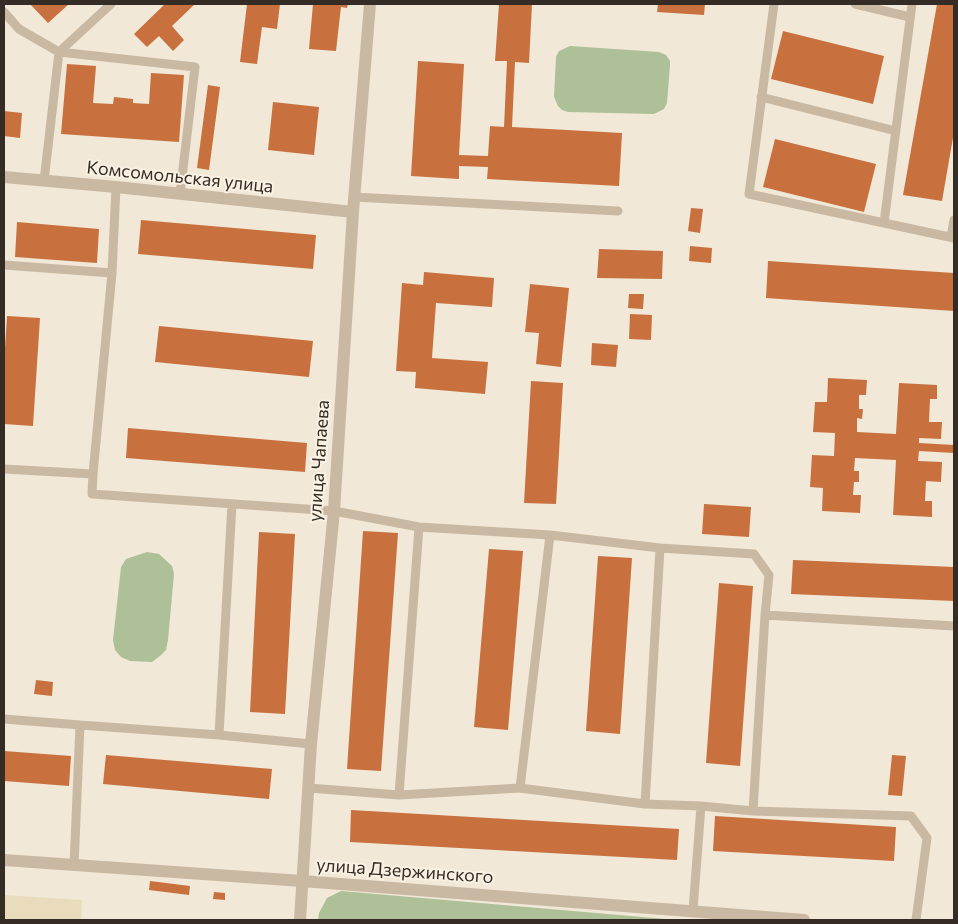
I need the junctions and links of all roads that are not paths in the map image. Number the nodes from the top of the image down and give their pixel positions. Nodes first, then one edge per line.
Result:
1 (111, 4) edge
2 (370, 4) edge
3 (774, 4) edge
4 (855, 4) edge
5 (912, 4) edge
6 (4, 12) edge
7 (910, 17) junction
8 (59, 52) junction
9 (761, 97) junction
10 (896, 131) junction
11 (4, 177) edge
12 (44, 181) junction
13 (116, 187) junction
14 (180, 194) junction
15 (354, 197) junction
16 (618, 211) dead end
17 (353, 212) junction
18 (954, 220) edge
19 (884, 223) junction
20 (953, 237) edge
21 (4, 266) edge
22 (112, 273) junction
23 (4, 469) edge
24 (93, 474) junction
25 (232, 504) junction
26 (334, 511) junction
27 (419, 527) junction
28 (550, 535) junction
29 (660, 548) junction
30 (765, 615) junction
31 (954, 626) edge
32 (4, 719) edge
33 (80, 725) junction
34 (219, 735) junction
35 (311, 744) junction
36 (309, 788) junction
37 (520, 788) junction
38 (399, 794) junction
39 (645, 804) junction
40 (701, 806) junction
41 (753, 811) junction
42 (4, 860) edge
43 (74, 866) junction
44 (302, 880) junction
45 (693, 915) edge
46 (300, 920) edge
47 (804, 920) edge
48 (916, 920) edge

1 - 8 lane
2 - 15 street, улица Чапаева
3 - 9 lane
4 - 7 lane
5 - 7 lane
6 - 8 lane
7 - 10 lane
8 - 12 lane
8 - 14 lane
9 - 10 lane
9 - 19 lane
10 - 19 lane
11 - 12 street, Комсомольская улица
12 - 13 street, Комсомольская улица
13 - 14 street, Комсомольская улица
13 - 22 lane
14 - 17 street, Комсомольская улица
15 - 16 lane
15 - 17 street, улица Чапаева
17 - 26 street, улица Чапаева
18 - 20 lane
19 - 20 lane
21 - 22 lane
22 - 24 lane
23 - 24 lane
24 - 25 lane
25 - 26 lane
25 - 34 lane
26 - 27 lane
26 - 35 street, улица Чапаева
27 - 28 lane
27 - 38 lane
28 - 29 lane
28 - 37 lane
29 - 30 lane
29 - 39 lane
30 - 31 lane
30 - 41 lane
32 - 33 lane
33 - 34 lane
33 - 43 lane
34 - 35 lane
35 - 36 street, улица Чапаева
36 - 38 lane
36 - 44 street, улица Чапаева
37 - 38 lane
37 - 39 lane
39 - 40 lane
40 - 41 lane
40 - 45 lane
41 - 48 lane
42 - 43 street, улица Дзержинского
43 - 44 street, улица Дзержинского
44 - 45 street, улица Дзержинского
44 - 46 street, улица Чапаева
45 - 47 street, улица Дзержинского

